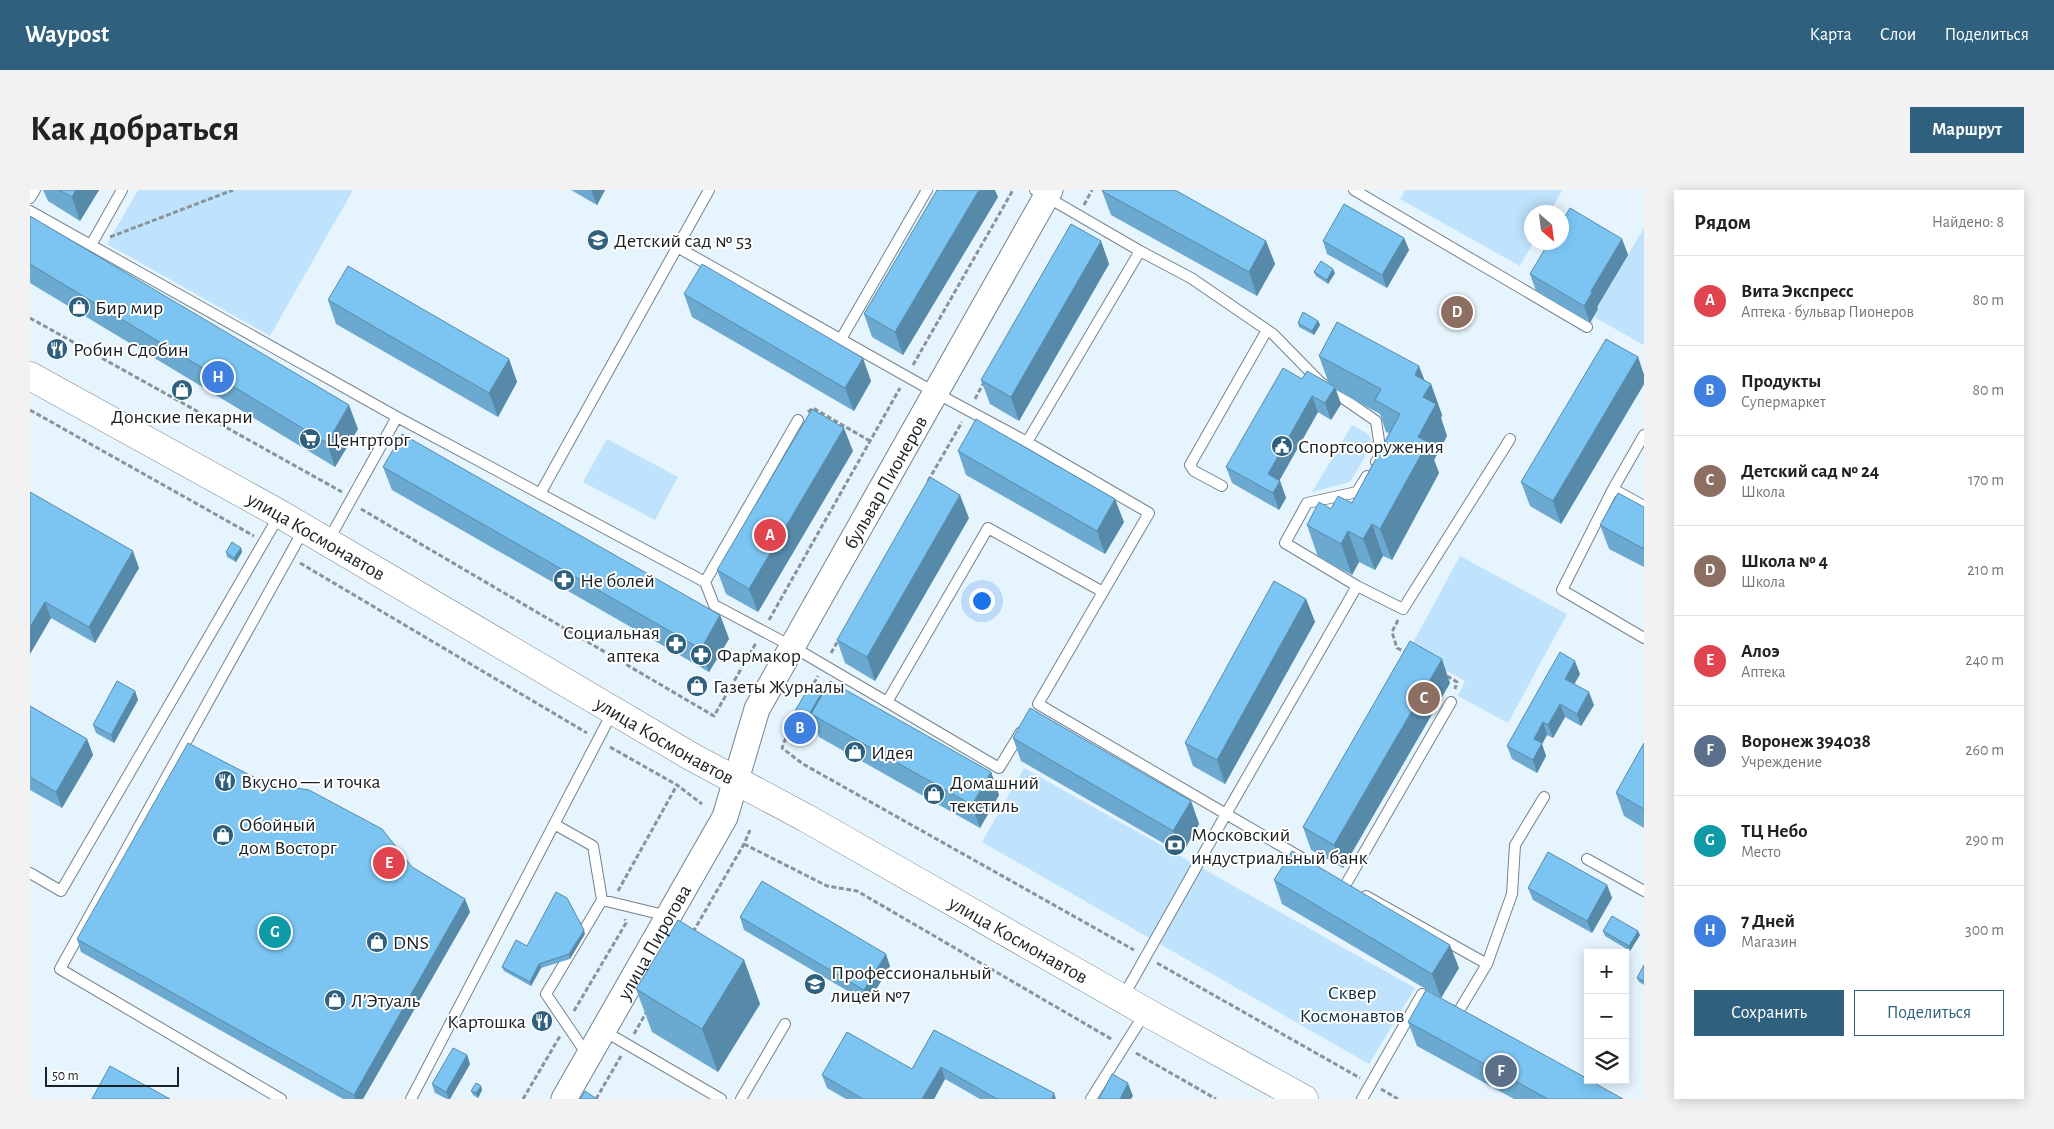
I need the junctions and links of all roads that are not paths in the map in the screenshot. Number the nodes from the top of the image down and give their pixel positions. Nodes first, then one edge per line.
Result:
1 (34, 190) edge
2 (122, 190) edge
3 (709, 190) edge
4 (927, 190) edge
5 (1354, 190) edge
6 (1044, 192) edge
7 (1367, 193) edge
8 (30, 198) edge
9 (30, 211) edge
10 (91, 245) junction
11 (677, 247) junction
12 (1140, 251) junction
13 (1587, 327) dead end
14 (1267, 330) junction
15 (841, 338) junction
16 (30, 376) edge
17 (936, 393) junction
18 (397, 417) junction
19 (798, 420) road end
20 (1644, 435) edge
21 (1510, 440) dead end
22 (1027, 442) junction
23 (1222, 486) dead end
24 (1614, 488) junction
25 (541, 492) junction
26 (1644, 506) edge
27 (280, 514) junction
28 (304, 528) junction
29 (328, 542) junction
30 (705, 582) junction
31 (1357, 586) junction
32 (1103, 592) junction
33 (1644, 638) edge
34 (793, 647) junction
35 (887, 702) junction
36 (1451, 702) road end
37 (614, 710) junction
38 (1033, 712) junction
39 (735, 781) junction
40 (1544, 797) dead end
41 (1226, 814) junction
42 (554, 824) junction
43 (1587, 859) dead end
44 (1312, 864) edge
45 (30, 873) edge
46 (1644, 891) edge
47 (602, 900) junction
48 (669, 916) junction
49 (1487, 964) junction
50 (1122, 999) junction
51 (1146, 1012) junction
52 (785, 1024) dead end
53 (603, 1030) junction
54 (588, 1056) junction
55 (281, 1099) edge
56 (411, 1099) edge
57 (564, 1099) edge
58 (721, 1099) edge
59 (741, 1099) edge
60 (1091, 1099) edge
61 (1304, 1099) edge
62 (1362, 1099) edge

1 - 8 lane
2 - 10 lane
3 - 11 lane
4 - 15 lane
5 - 7 lane
6 - 12 lane
6 - 17 street, бульвар Пионеров
7 - 13 lane
9 - 10 lane
10 - 18 lane
11 - 15 lane
11 - 25 lane
12 - 14 lane
12 - 22 lane
14 - 23 lane
14 - 31 lane
15 - 17 lane
16 - 27 main road, улица Космонавтов
17 - 22 lane
17 - 34 street, бульвар Пионеров
18 - 25 lane
18 - 29 lane
19 - 30 lane
20 - 24 lane
21 - 31 lane
22 - 32 lane
24 - 26 lane
24 - 33 lane
25 - 30 lane
27 - 28 main road, улица Космонавтов
27 - 45 lane
28 - 29 main road, улица Космонавтов
28 - 55 lane
29 - 37 main road, улица Космонавтов
30 - 34 lane
31 - 41 lane
32 - 35 lane
32 - 38 lane
34 - 35 lane
34 - 39 street, бульвар Пионеров
35 - 38 lane
36 - 49 lane
37 - 39 main road, улица Космонавтов
37 - 42 lane
38 - 41 lane
39 - 48 street, улица Пирогова
39 - 50 main road, улица Космонавтов
40 - 49 lane
41 - 44 lane
41 - 50 lane
42 - 47 lane
42 - 56 lane
43 - 46 lane
47 - 48 lane
47 - 54 lane
48 - 53 street, улица Пирогова
49 - 62 lane
50 - 51 main road, улица Космонавтов
51 - 60 lane
51 - 61 main road, улица Космонавтов
52 - 59 lane
53 - 54 street, улица Пирогова
53 - 58 lane
54 - 57 street, улица Пирогова

